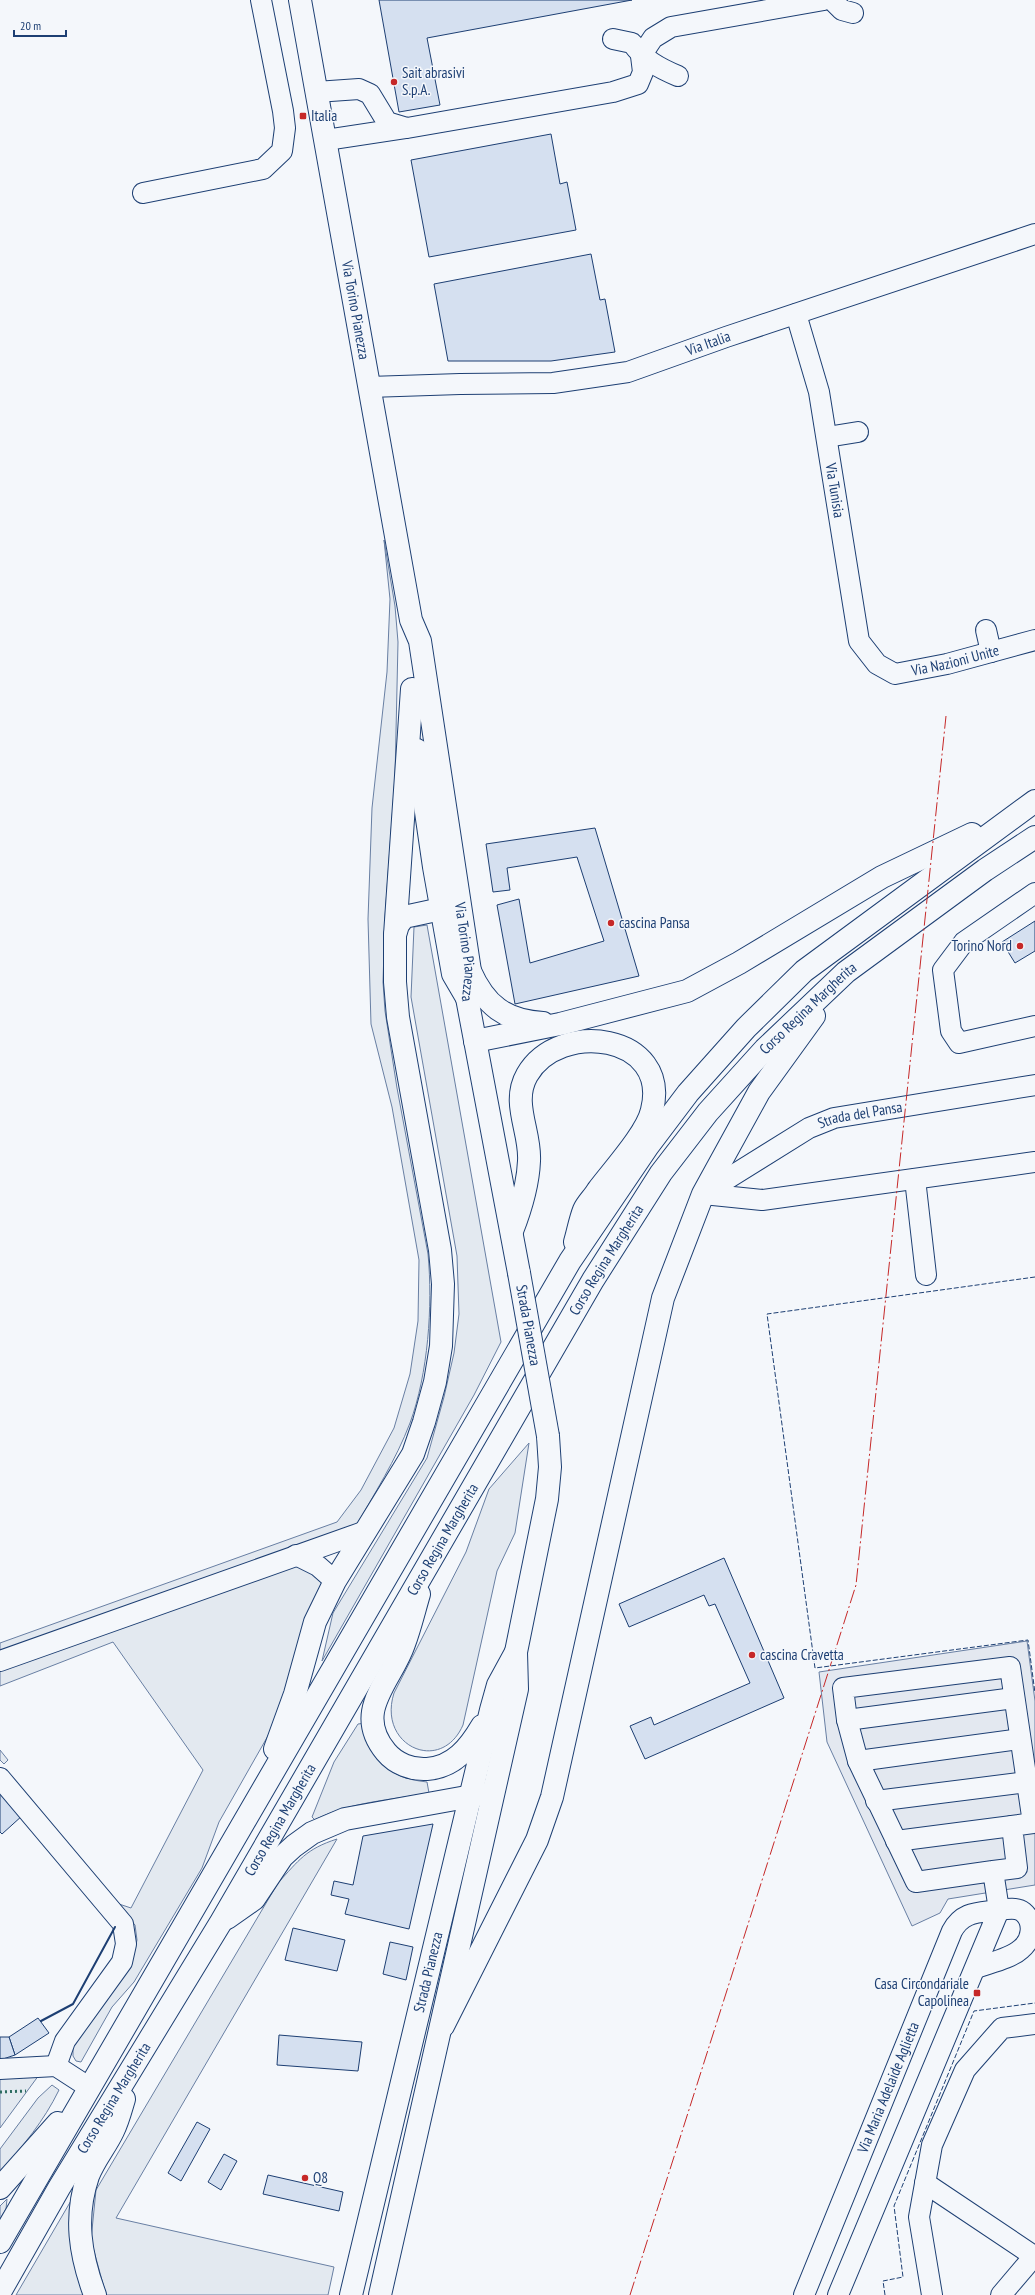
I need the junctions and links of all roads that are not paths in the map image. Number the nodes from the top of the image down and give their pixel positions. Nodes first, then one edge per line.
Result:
1 (261, 0) edge
2 (300, 0) edge
3 (824, 0) edge
4 (832, 0) edge
5 (853, 14) dead end
6 (613, 39) dead end
7 (641, 56) junction
8 (678, 76) dead end
9 (316, 92) junction
10 (407, 128) junction
11 (326, 140) junction
12 (143, 193) dead end
13 (1035, 234) edge
14 (796, 314) junction
15 (369, 387) junction
16 (858, 432) dead end
17 (826, 437) junction
18 (411, 620) junction
19 (986, 630) dead end
20 (1035, 640) edge
21 (991, 652) junction
22 (876, 664) joint
23 (412, 689) junction
24 (1027, 806) edge
25 (1035, 837) edge
26 (1035, 893) edge
27 (451, 907) junction
28 (395, 935) junction
29 (470, 971) junction
30 (846, 972) junction
31 (467, 998) junction
32 (560, 1024) junction
33 (1035, 1026) edge
34 (475, 1041) junction
35 (1035, 1085) edge
36 (1035, 1162) edge
37 (915, 1179) junction
38 (703, 1194) junction
39 (512, 1231) junction
40 (570, 1261) junction
41 (926, 1275) dead end
42 (366, 1530) junction
43 (296, 1555) junction
44 (428, 1562) junction
45 (335, 1581) junction
46 (516, 1652) junction
47 (0, 1660) edge
48 (1014, 1698) junction
49 (491, 1710) junction
50 (847, 1720) junction
51 (1020, 1739) junction
52 (858, 1760) junction
53 (0, 1778) edge
54 (1027, 1782) junction
55 (495, 1792) junction
56 (470, 1796) junction
57 (876, 1801) junction
58 (256, 1802) junction
59 (422, 1806) junction
60 (1012, 1826) junction
61 (461, 1834) junction
62 (896, 1841) junction
63 (993, 1871) junction
64 (999, 1910) junction
65 (221, 1922) junction
66 (1032, 1947) edge
67 (433, 1953) junction
68 (976, 1968) junction
69 (462, 1971) junction
70 (1035, 2024) edge
71 (136, 2064) junction
72 (56, 2066) junction
73 (0, 2069) edge
74 (90, 2088) junction
75 (925, 2183) junction
76 (0, 2188) edge
77 (0, 2242) edge
78 (1035, 2255) edge
79 (0, 2292) edge
80 (95, 2295) edge
81 (351, 2295) edge
82 (380, 2295) edge
83 (804, 2295) edge
84 (838, 2295) edge
85 (932, 2295) edge
86 (1001, 2295) edge

1 - 12 street
2 - 9 main road, Via Torino Pianezza
3 - 7 street
4 - 5 street
6 - 7 street
7 - 8 street
7 - 10 street
9 - 10 street
9 - 11 main road, Via Torino Pianezza
10 - 11 street
11 - 15 main road, Via Torino Pianezza
13 - 14 street, Via Italia
14 - 15 street, Via Italia
14 - 17 street, Via Tunisia
15 - 18 main road, Via Torino Pianezza
16 - 17 street
17 - 22 street, Via Tunisia
18 - 23 main road, Via Torino Pianezza
18 - 27 main road, Via Torino Pianezza
19 - 21 street
20 - 21 street, Via Nazioni Unite
21 - 22 street, Via Nazioni Unite
23 - 27 main road, Via Torino Pianezza
23 - 28 main road
24 - 32 main road
24 - 40 main road, Corso Regina Margherita
25 - 30 main road, Corso Regina Margherita
26 - 33 street
27 - 28 main road
27 - 29 main road, Via Torino Pianezza
27 - 31 main road, Via Torino Pianezza
28 - 42 main road
29 - 31 main road, Via Torino Pianezza
29 - 32 main road
30 - 38 main road
30 - 44 main road, Corso Regina Margherita
31 - 34 main road, Strada Pianezza
32 - 34 main road
34 - 39 main road, Strada Pianezza
35 - 38 street, Strada del Pansa
36 - 37 street
37 - 38 street
37 - 41 street
38 - 69 main road
39 - 40 main road
39 - 46 main road, Strada Pianezza, bridge
40 - 58 main road, Corso Regina Margherita
42 - 43 street
42 - 45 main road
43 - 45 street
43 - 47 street
44 - 49 main road
44 - 65 main road, Corso Regina Margherita
45 - 58 main road
46 - 49 main road, Strada Pianezza
46 - 55 main road, Strada Pianezza
48 - 50 street
48 - 50 street
48 - 51 street
49 - 56 main road, Strada Pianezza
50 - 52 street
51 - 52 street
51 - 54 street
52 - 57 street
53 - 72 street
54 - 57 street
54 - 60 street
55 - 56 main road
55 - 69 main road, Strada Pianezza
56 - 59 main road
56 - 61 main road, Strada Pianezza
57 - 62 street
58 - 74 main road, Corso Regina Margherita
59 - 61 main road
59 - 65 main road
60 - 62 street
60 - 63 street
61 - 67 main road, Strada Pianezza
62 - 63 street
63 - 64 street
64 - 66 street, Via Maria Adelaide Aglietta
64 - 68 street
64 - 83 street, Via Maria Adelaide Aglietta
65 - 71 main road, Corso Regina Margherita
66 - 68 street, Via Maria Adelaide Aglietta
67 - 69 main road
67 - 81 main road, Strada Pianezza
68 - 84 street
69 - 82 main road, Strada Pianezza
70 - 75 street
71 - 79 main road, Corso Regina Margherita
71 - 80 main road
72 - 73 street
72 - 74 street, Corso Regina Margherita
74 - 76 main road
74 - 77 main road, Corso Regina Margherita
75 - 78 street
75 - 85 street
78 - 86 street

